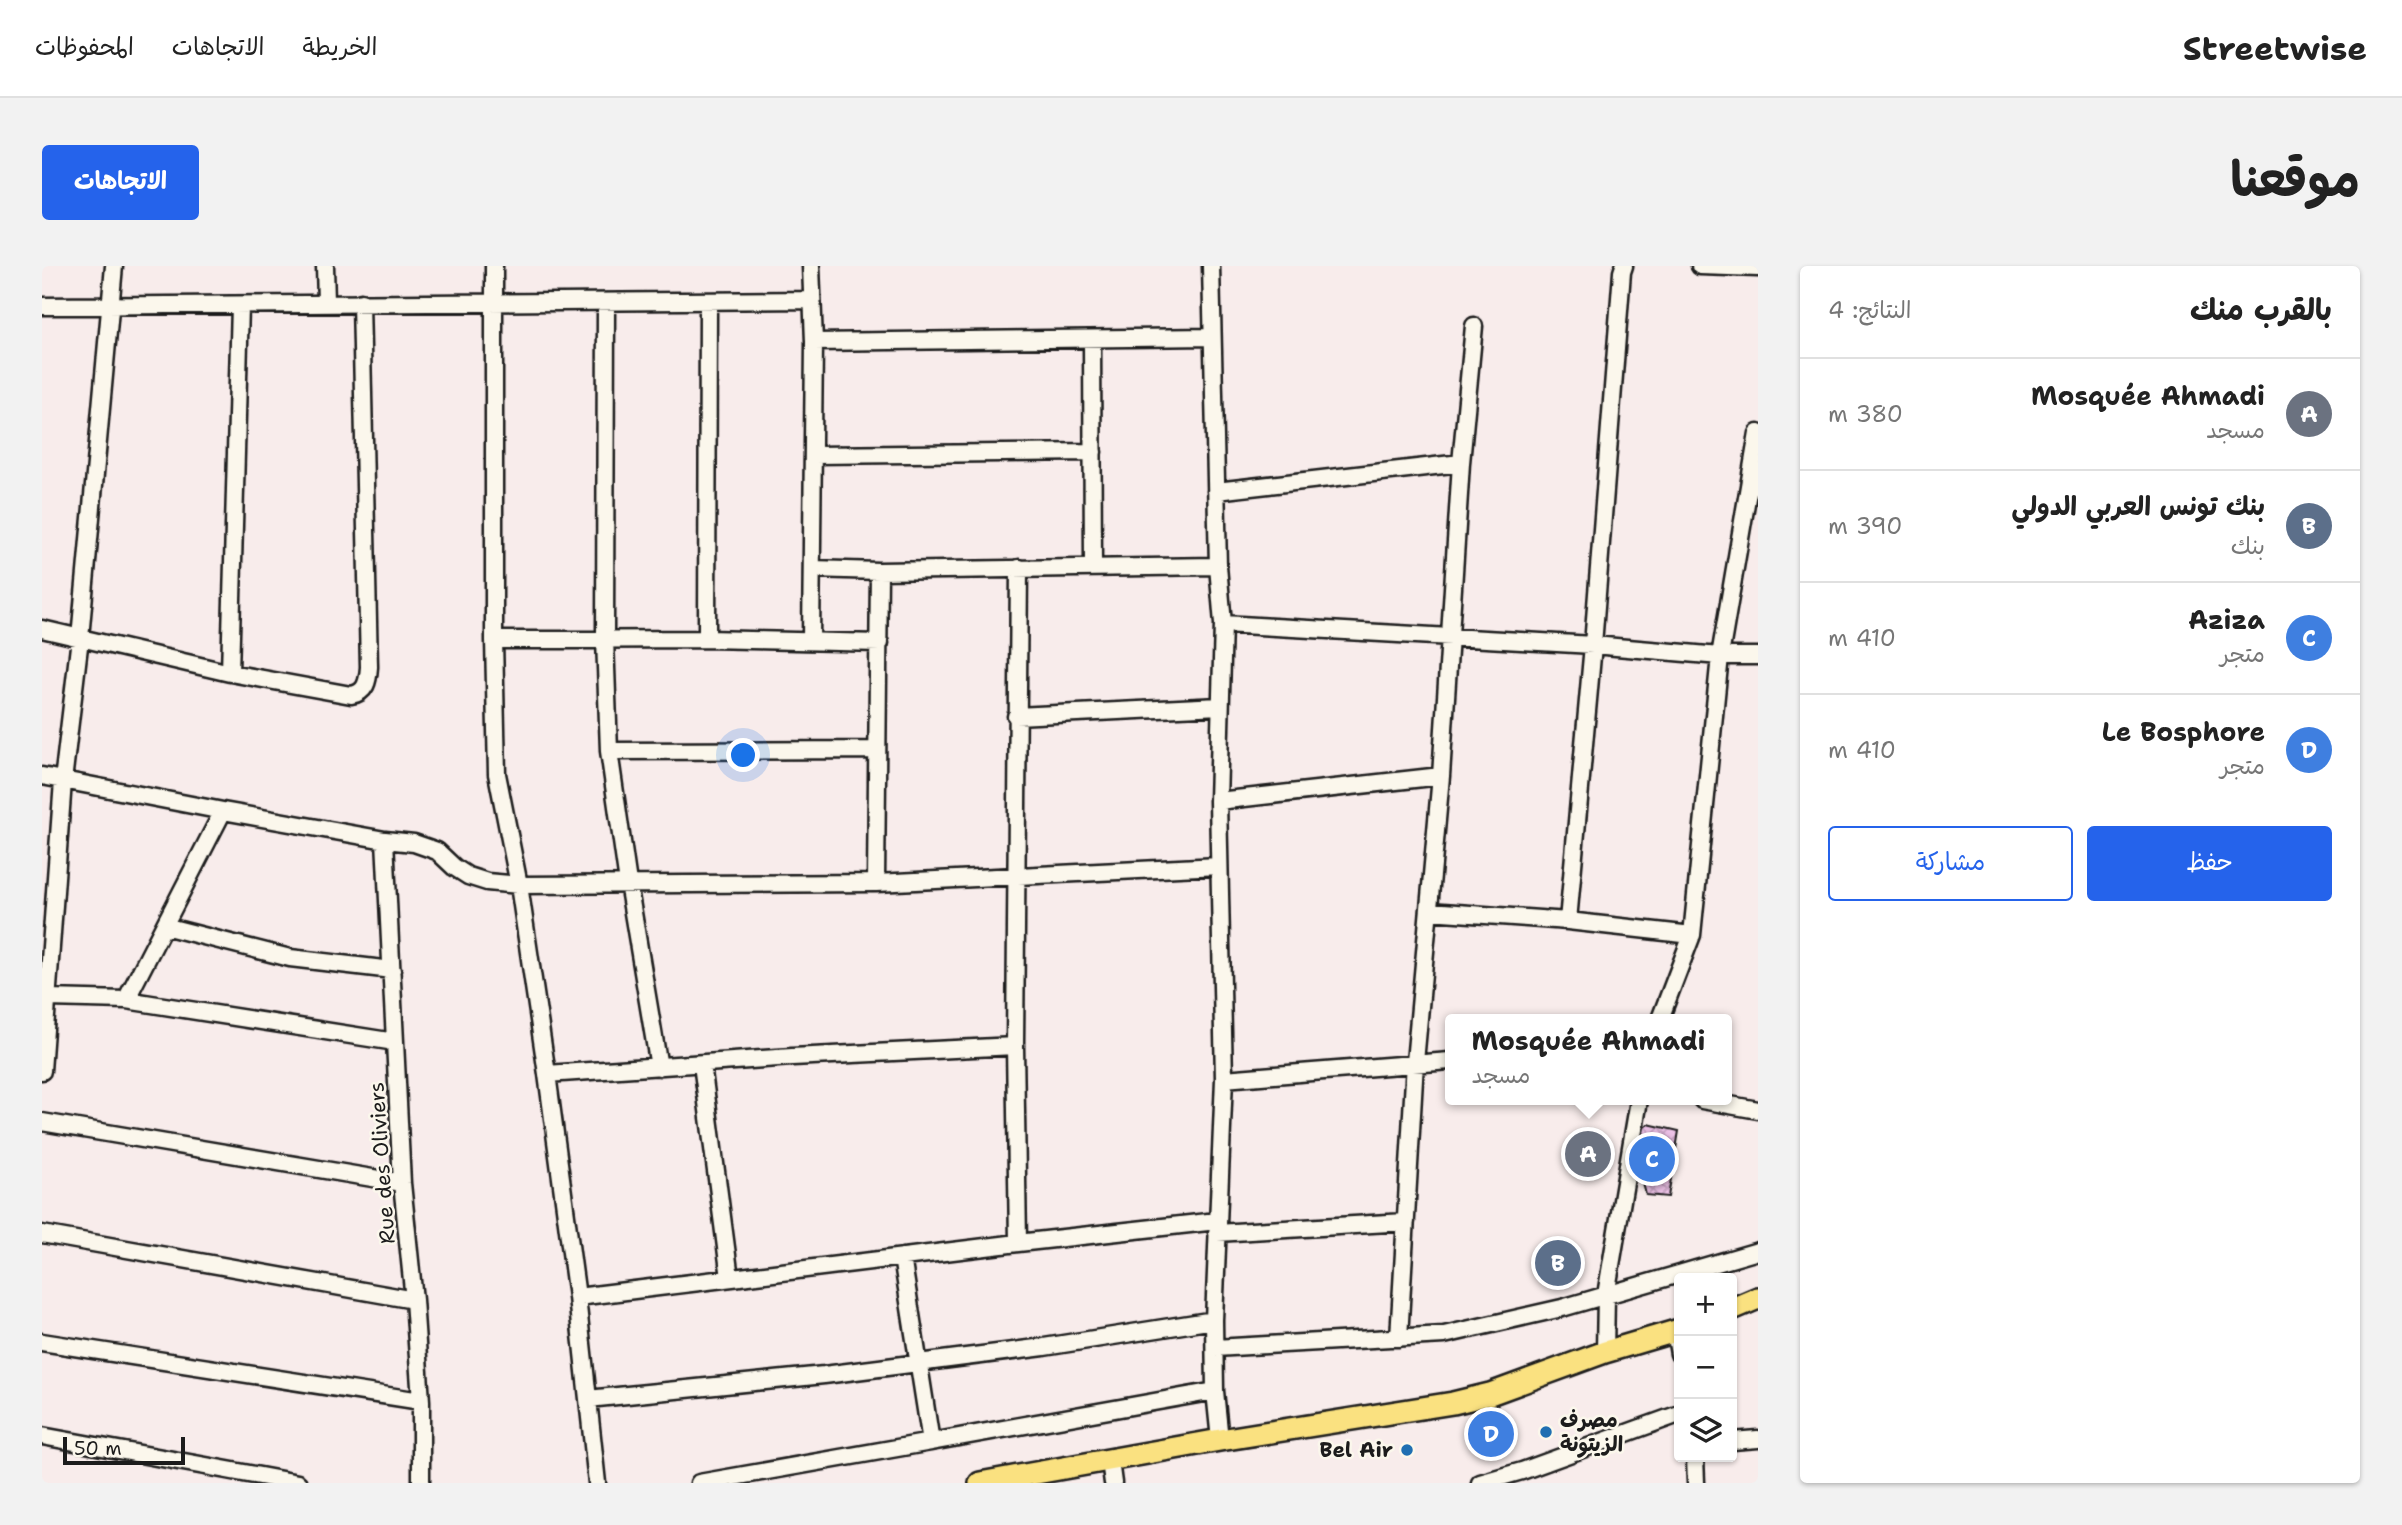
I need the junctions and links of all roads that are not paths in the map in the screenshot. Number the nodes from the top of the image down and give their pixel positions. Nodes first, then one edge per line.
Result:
1 (114, 266) edge
2 (325, 266) edge
3 (494, 266) edge
4 (811, 266) edge
5 (1211, 266) edge
6 (1625, 266) edge
7 (1700, 266) edge
8 (1758, 268) edge
9 (811, 300) junction
10 (708, 301) junction
11 (326, 302) junction
12 (361, 302) junction
13 (494, 302) junction
14 (606, 302) junction
15 (109, 304) junction
16 (240, 305) junction
17 (42, 306) edge
18 (1474, 326) dead end
19 (1211, 337) junction
20 (1092, 339) junction
21 (814, 342) junction
22 (1758, 433) edge
23 (1093, 452) junction
24 (814, 455) junction
25 (1461, 463) junction
26 (1216, 491) junction
27 (1217, 566) junction
28 (1019, 568) junction
29 (1093, 568) junction
30 (812, 569) junction
31 (879, 571) junction
32 (1223, 624) junction
33 (42, 629) edge
34 (1451, 637) junction
35 (80, 638) junction
36 (605, 639) junction
37 (708, 639) junction
38 (494, 640) junction
39 (811, 641) junction
40 (880, 643) junction
41 (1593, 645) junction
42 (1720, 656) junction
43 (1758, 656) edge
44 (230, 673) junction
45 (1220, 706) junction
46 (1016, 716) junction
47 (877, 750) junction
48 (609, 751) junction
49 (42, 776) edge
50 (1441, 776) junction
51 (63, 782) junction
52 (1218, 801) junction
53 (223, 811) junction
54 (385, 840) junction
55 (1219, 866) junction
56 (1016, 877) junction
57 (628, 883) junction
58 (876, 883) junction
59 (519, 885) junction
60 (1429, 911) junction
61 (1568, 921) junction
62 (164, 926) junction
63 (1692, 935) junction
64 (391, 970) junction
65 (48, 998) junction
66 (126, 1000) junction
67 (1662, 1014) edge
68 (395, 1042) junction
69 (1014, 1046) junction
70 (1445, 1060) edge
71 (1415, 1062) junction
72 (702, 1064) junction
73 (659, 1067) junction
74 (42, 1071) edge
75 (547, 1074) junction
76 (1224, 1079) junction
77 (1638, 1105) edge
78 (1730, 1105) edge
79 (1758, 1110) edge
80 (42, 1122) edge
81 (402, 1183) junction
82 (1406, 1222) junction
83 (1217, 1227) junction
84 (42, 1234) edge
85 (1018, 1243) junction
86 (1758, 1251) edge
87 (902, 1257) junction
88 (730, 1278) junction
89 (1606, 1295) junction
90 (577, 1297) junction
91 (1758, 1298) edge
92 (414, 1300) junction
93 (1737, 1307) edge
94 (1214, 1320) junction
95 (1674, 1332) edge
96 (1399, 1338) junction
97 (42, 1342) edge
98 (1214, 1349) junction
99 (1605, 1352) junction
100 (918, 1361) junction
101 (1215, 1391) junction
102 (588, 1399) junction
103 (421, 1401) junction
104 (1674, 1416) edge
105 (42, 1436) edge
106 (1220, 1440) junction
107 (1758, 1440) edge
108 (1737, 1441) edge
109 (931, 1442) junction
110 (1110, 1461) junction
111 (1695, 1462) edge
112 (298, 1483) edge
113 (421, 1483) edge
114 (597, 1483) edge
115 (699, 1483) edge
116 (980, 1483) edge
117 (1113, 1483) edge
118 (1480, 1483) edge
119 (1696, 1483) edge

1 - 15 street
2 - 11 street
3 - 13 street
4 - 9 street
5 - 19 street
6 - 41 street
7 - 8 street
9 - 10 street
9 - 21 street
10 - 14 street
10 - 37 street
11 - 12 street
11 - 16 street
12 - 13 street
12 - 44 street
13 - 14 street
13 - 38 street
14 - 36 street
15 - 16 street
15 - 17 street
15 - 35 street
16 - 44 street
18 - 25 street
19 - 20 street
19 - 26 street
20 - 21 street
20 - 23 street
21 - 24 street
22 - 42 street
23 - 24 street
23 - 29 street
24 - 30 street
25 - 26 street
25 - 34 street
26 - 27 street
27 - 29 street
27 - 32 street
28 - 29 street
28 - 31 street
28 - 46 street
30 - 31 street
30 - 39 street
31 - 40 street
32 - 34 street
32 - 45 street
33 - 35 street
34 - 41 street
34 - 50 street
35 - 44 street
35 - 51 street
36 - 37 street
36 - 38 street
36 - 48 street
37 - 39 street
38 - 59 street
39 - 40 street
40 - 47 street
41 - 42 street
41 - 61 street
42 - 43 street
42 - 63 street
45 - 46 street
45 - 52 street
46 - 56 street
47 - 48 street
47 - 58 street
48 - 57 street
49 - 51 street
50 - 52 street
50 - 60 street
51 - 53 street
51 - 65 street
52 - 55 street
53 - 54 street
53 - 62 street
54 - 59 street
54 - 64 street, Rue des Oliviers
55 - 56 street
55 - 76 street
56 - 58 street
56 - 69 street
57 - 58 street
57 - 59 street
57 - 73 street
59 - 75 street
60 - 61 street
60 - 71 street
61 - 63 street
62 - 64 street
62 - 66 street
63 - 67 street
64 - 68 street, Rue des Oliviers
65 - 66 street
65 - 74 street
66 - 68 street
68 - 81 street, Rue des Oliviers
69 - 72 street
69 - 85 street
70 - 71 street
71 - 76 street
71 - 82 street
72 - 73 street
72 - 88 street
73 - 75 street
75 - 90 street
76 - 83 street
77 - 89 street
78 - 79 street
80 - 81 street
81 - 92 street, Rue des Oliviers
82 - 83 street
82 - 96 street
83 - 85 street
83 - 94 street
84 - 92 street
85 - 87 street
86 - 89 street
87 - 88 street
87 - 100 street
88 - 90 street
89 - 96 street
89 - 99 street
90 - 102 street
91 - 93 main road
92 - 103 street, Rue des Oliviers
94 - 98 street
94 - 100 street
95 - 99 main road
96 - 98 street
97 - 103 street
98 - 101 street
99 - 106 main road
100 - 102 street
100 - 109 street
101 - 106 street
101 - 109 street
102 - 114 street
103 - 113 street, Rue des Oliviers
104 - 118 street
105 - 112 street
106 - 110 main road
107 - 108 street
109 - 115 street
110 - 116 main road
110 - 117 street
111 - 119 street

